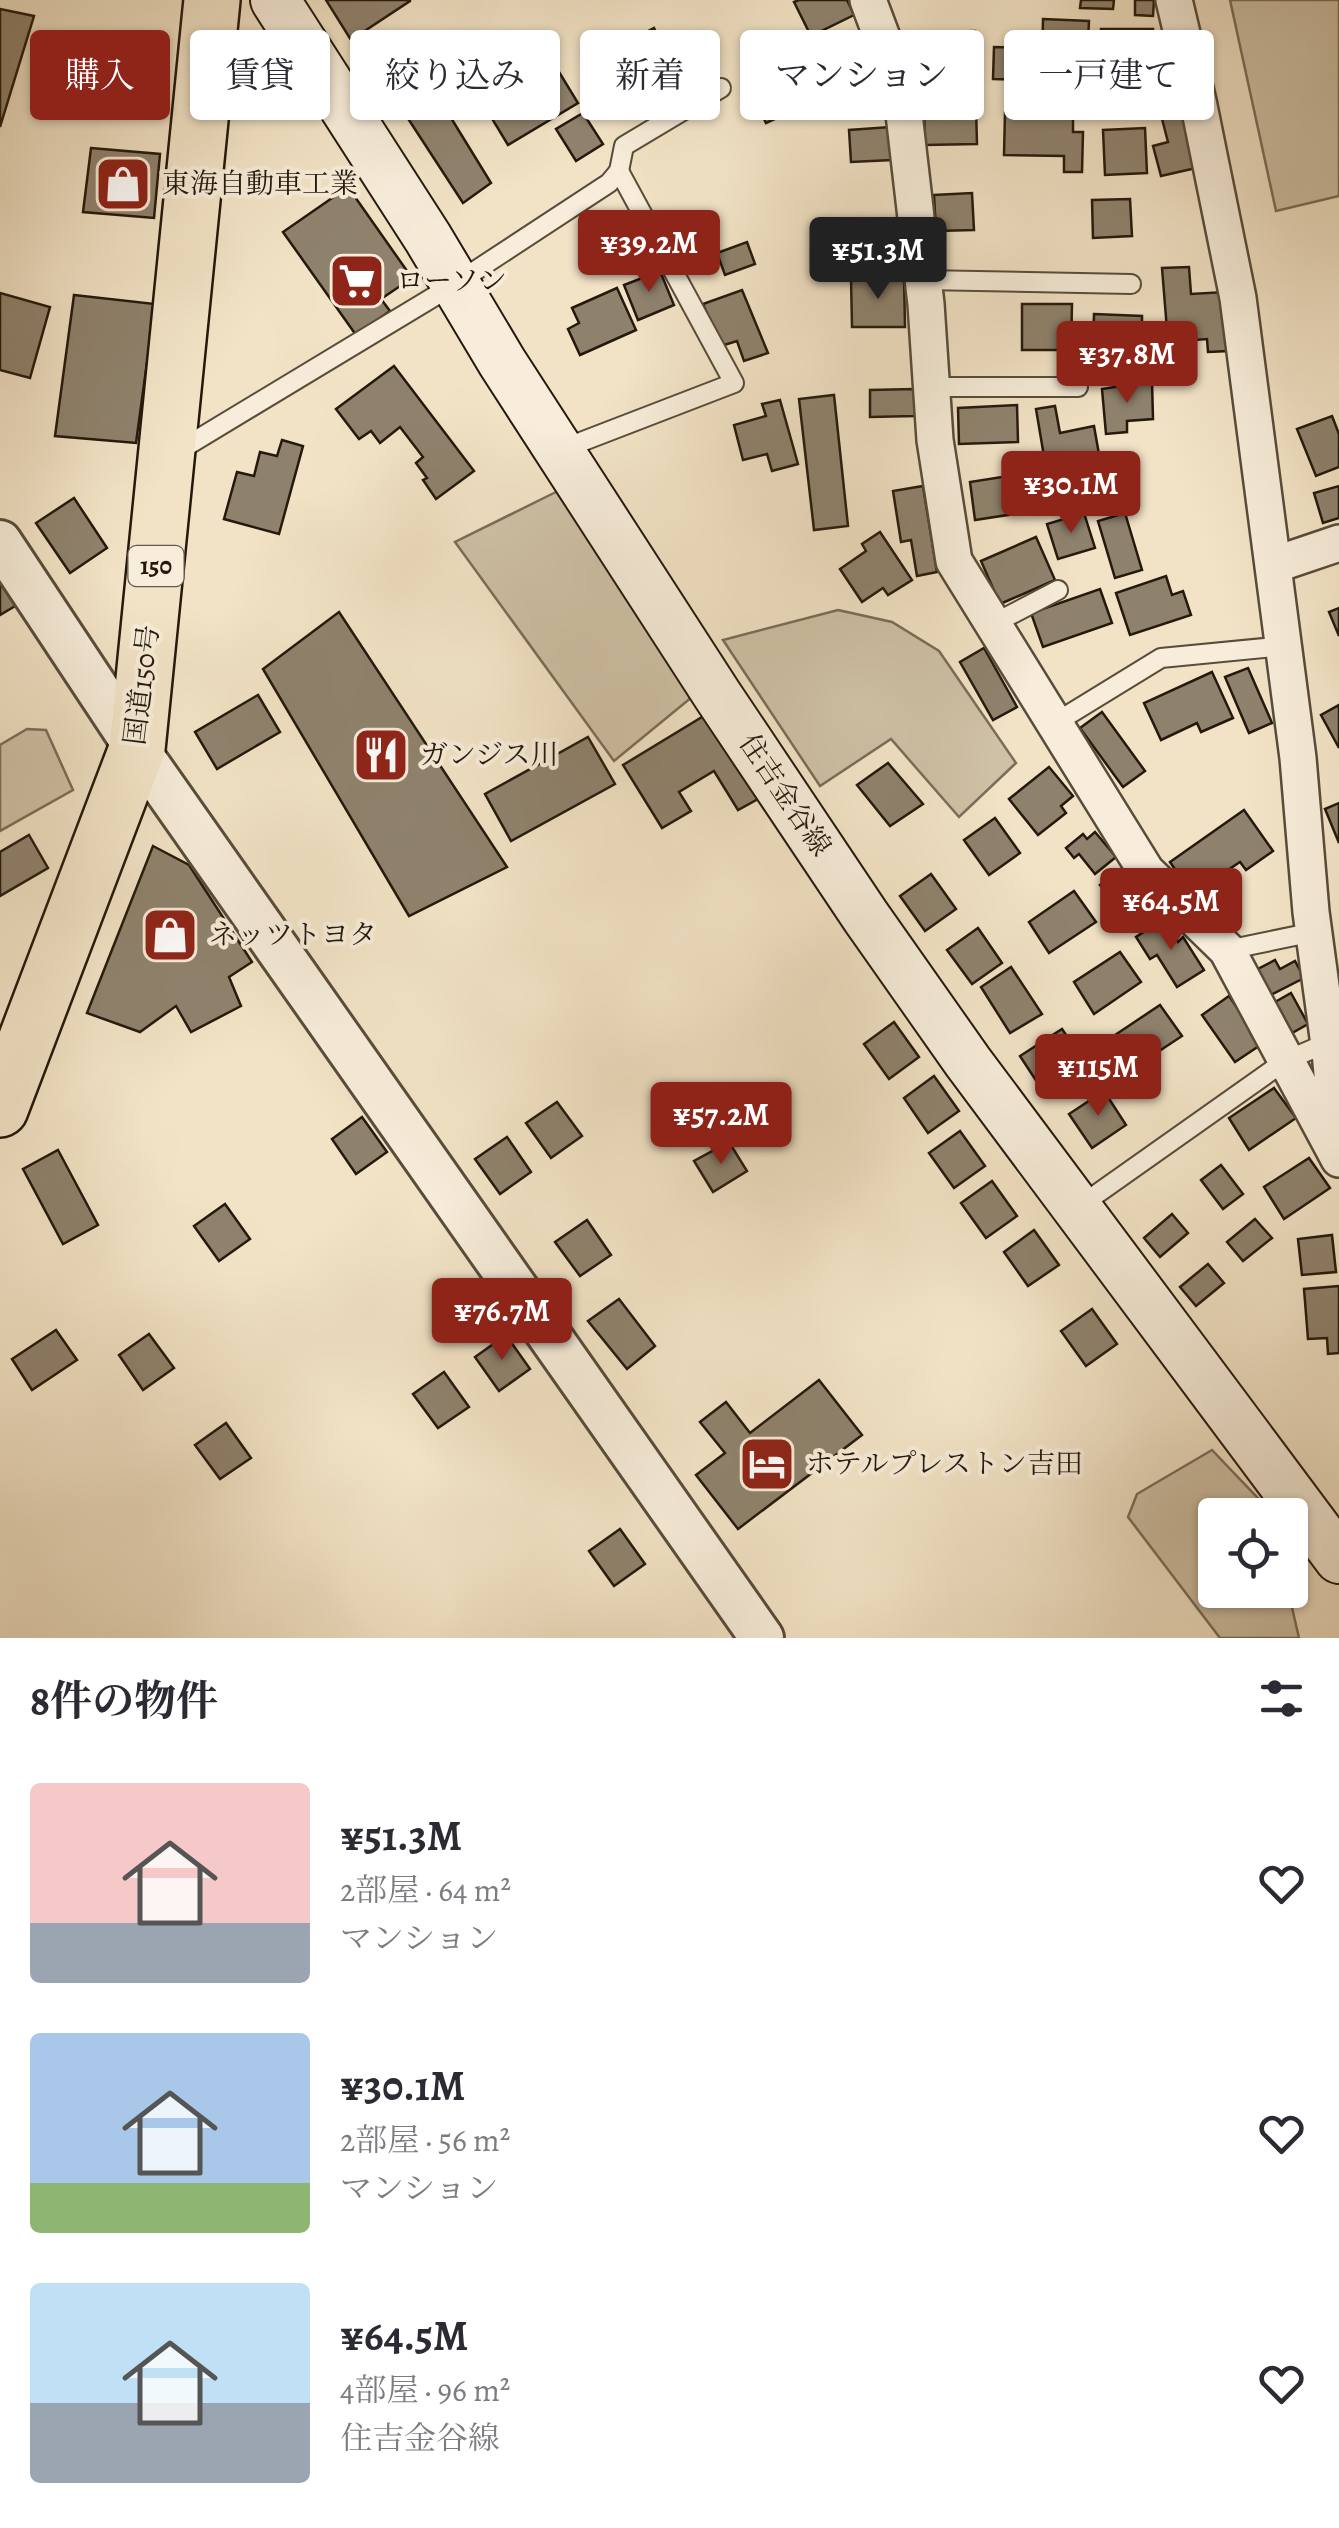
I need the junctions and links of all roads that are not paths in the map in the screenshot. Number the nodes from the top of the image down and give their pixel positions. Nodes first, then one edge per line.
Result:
1 (212, 0) edge
2 (275, 0) edge
3 (868, 0) edge
4 (1174, 0) edge
5 (721, 88) dead end
6 (618, 171) junction
7 (923, 280) junction
8 (455, 284) junction
9 (1131, 284) dead end
10 (931, 386) junction
11 (1078, 386) dead end
12 (559, 450) junction
13 (166, 458) junction
14 (0, 542) edge
15 (1339, 543) edge
16 (1274, 565) junction
17 (1058, 590) dead end
18 (993, 624) junction
19 (1284, 646) junction
20 (1054, 723) junction
21 (137, 749) junction
22 (1322, 914) edge
23 (1227, 950) junction
24 (1329, 1042) junction
25 (1286, 1060) junction
26 (0, 1109) edge
27 (1339, 1146) edge
28 (1339, 1159) edge
29 (1077, 1208) junction
30 (1339, 1559) edge
31 (762, 1638) edge

1 - 13 highway, 国道150号 / 150
2 - 8 main road, 住吉金谷線
3 - 7 street
4 - 16 street
5 - 6 lane
6 - 8 lane
6 - 12 lane
7 - 9 lane
7 - 10 street
8 - 12 main road, 住吉金谷線
8 - 13 lane
10 - 11 lane
10 - 18 street
12 - 29 main road, 住吉金谷線
13 - 21 highway, 国道150号 / 150
14 - 21 street
15 - 16 street
16 - 19 street
17 - 18 lane
18 - 20 street
19 - 20 lane
19 - 22 street
20 - 23 street
21 - 26 highway, 国道150号 / 150
21 - 31 street
22 - 23 lane
22 - 24 street
23 - 25 street
24 - 25 lane
24 - 27 street
25 - 28 street
25 - 29 lane
29 - 30 main road, 住吉金谷線

